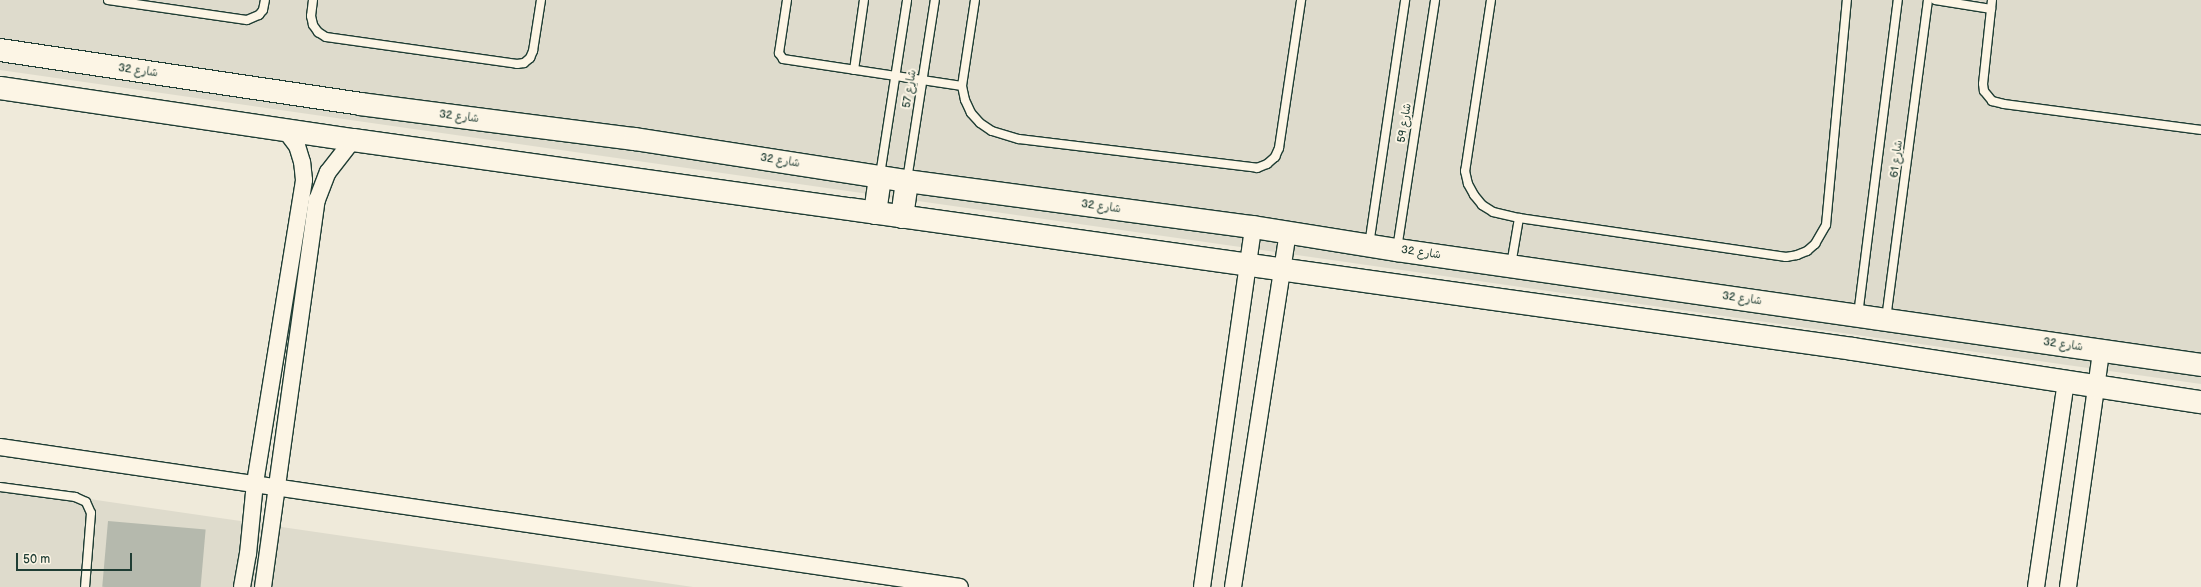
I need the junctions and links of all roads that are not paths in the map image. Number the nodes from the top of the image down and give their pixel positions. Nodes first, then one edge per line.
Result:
1 (108, 0) edge
2 (265, 0) edge
3 (313, 0) edge
4 (541, 0) edge
5 (787, 0) edge
6 (864, 0) edge
7 (907, 0) edge
8 (935, 0) edge
9 (975, 0) edge
10 (1301, 0) edge
11 (1405, 0) edge
12 (1435, 0) edge
13 (1491, 0) edge
14 (1847, 0) edge
15 (1898, 0) edge
16 (1928, 0) edge
17 (1935, 0) edge
18 (1992, 0) edge
19 (1991, 9) junction
20 (0, 50) edge
21 (854, 70) junction
22 (897, 76) junction
23 (923, 80) junction
24 (962, 86) junction
25 (0, 88) edge
26 (285, 130) junction
27 (2201, 130) edge
28 (353, 140) junction
29 (880, 177) junction
30 (907, 181) junction
31 (875, 213) junction
32 (902, 217) junction
33 (1519, 218) junction
34 (1253, 227) junction
35 (1288, 232) junction
36 (1369, 245) junction
37 (1397, 250) junction
38 (1247, 264) junction
39 (1511, 266) junction
40 (1282, 269) junction
41 (1858, 315) junction
42 (1886, 320) junction
43 (1854, 349) junction
44 (2101, 351) junction
45 (1881, 353) junction
46 (2201, 366) edge
47 (2066, 381) junction
48 (2096, 386) junction
49 (2201, 402) edge
50 (0, 447) edge
51 (255, 483) junction
52 (0, 487) edge
53 (277, 487) junction
54 (85, 587) edge
55 (242, 587) edge
56 (263, 587) edge
57 (960, 587) edge
58 (1202, 587) edge
59 (1233, 587) edge
60 (2036, 587) edge
61 (2068, 587) edge

1 - 2 lane
3 - 4 lane
5 - 21 lane
6 - 21 lane
7 - 22 lane, شارع 57
8 - 23 lane, شارع 57
9 - 24 lane
10 - 24 lane
11 - 36 lane, شارع 59
12 - 37 lane, شارع 59
13 - 33 lane
14 - 33 lane
15 - 41 lane, شارع 61
16 - 42 lane, شارع 61
17 - 19 lane
18 - 19 lane
19 - 27 lane
20 - 29 main road, شارع 32
21 - 22 lane
22 - 23 lane
22 - 29 lane, شارع 57
23 - 24 lane
23 - 30 lane, شارع 57
25 - 26 main road
26 - 28 main road
26 - 51 street
28 - 31 main road
28 - 53 street
29 - 30 main road, شارع 32
29 - 31 main road
30 - 32 main road
30 - 34 main road, شارع 32
31 - 32 main road
32 - 38 main road
33 - 39 lane
34 - 35 main road, شارع 32
34 - 38 street
35 - 36 main road, شارع 32
35 - 40 street
36 - 37 main road, شارع 32
37 - 39 main road, شارع 32
38 - 40 main road
38 - 58 street
39 - 41 main road, شارع 32
40 - 43 main road
40 - 59 street
41 - 42 main road, شارع 32
41 - 43 main road
42 - 44 main road, شارع 32
42 - 45 main road
43 - 45 main road
44 - 46 main road, شارع 32
44 - 48 street
45 - 47 main road
47 - 48 main road
47 - 60 street
48 - 49 main road
48 - 61 street
50 - 51 street
51 - 53 street
51 - 55 street
52 - 54 lane
53 - 56 street
53 - 57 street

